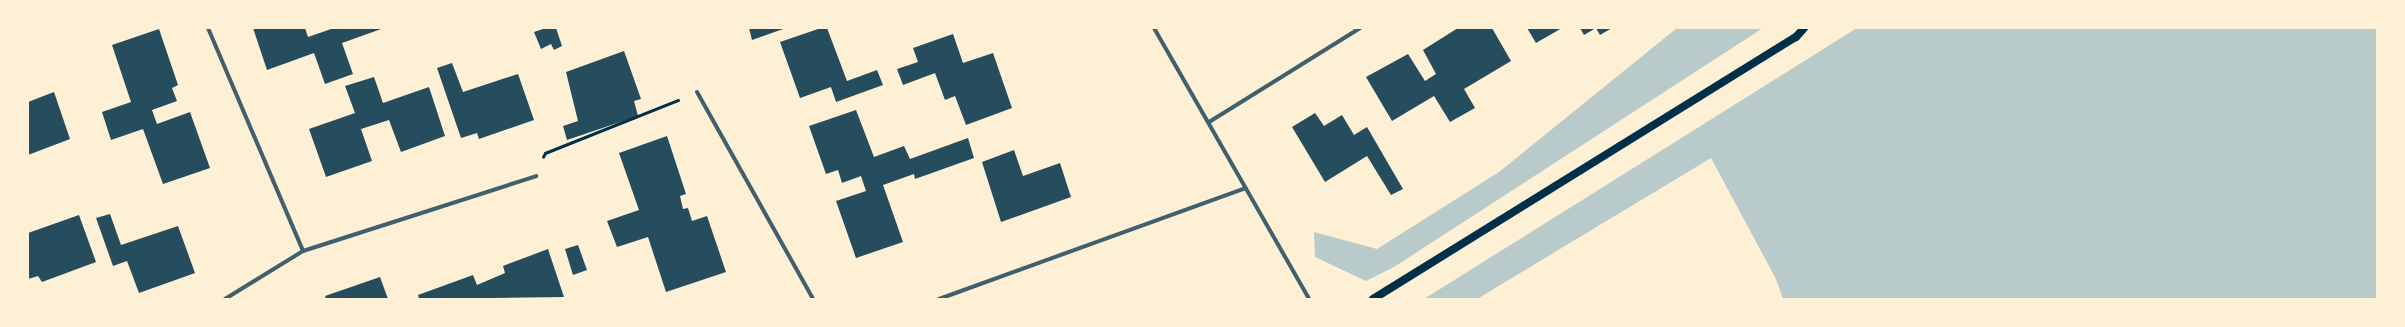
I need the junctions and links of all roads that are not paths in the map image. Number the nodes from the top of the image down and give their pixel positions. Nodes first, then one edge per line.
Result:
1 (208, 28) edge
2 (1154, 28) edge
3 (1360, 28) edge
4 (1804, 28) edge
5 (697, 92) road end
6 (1210, 122) junction
7 (536, 176) road end
8 (1246, 188) junction
9 (303, 251) junction
10 (225, 299) edge
11 (813, 299) edge
12 (939, 299) edge
13 (1309, 299) edge
14 (1373, 299) edge

1 - 9 street
2 - 6 street
3 - 6 street
4 - 14 main road
5 - 11 street
6 - 8 street
7 - 9 street
8 - 12 street
8 - 13 street
9 - 10 street

